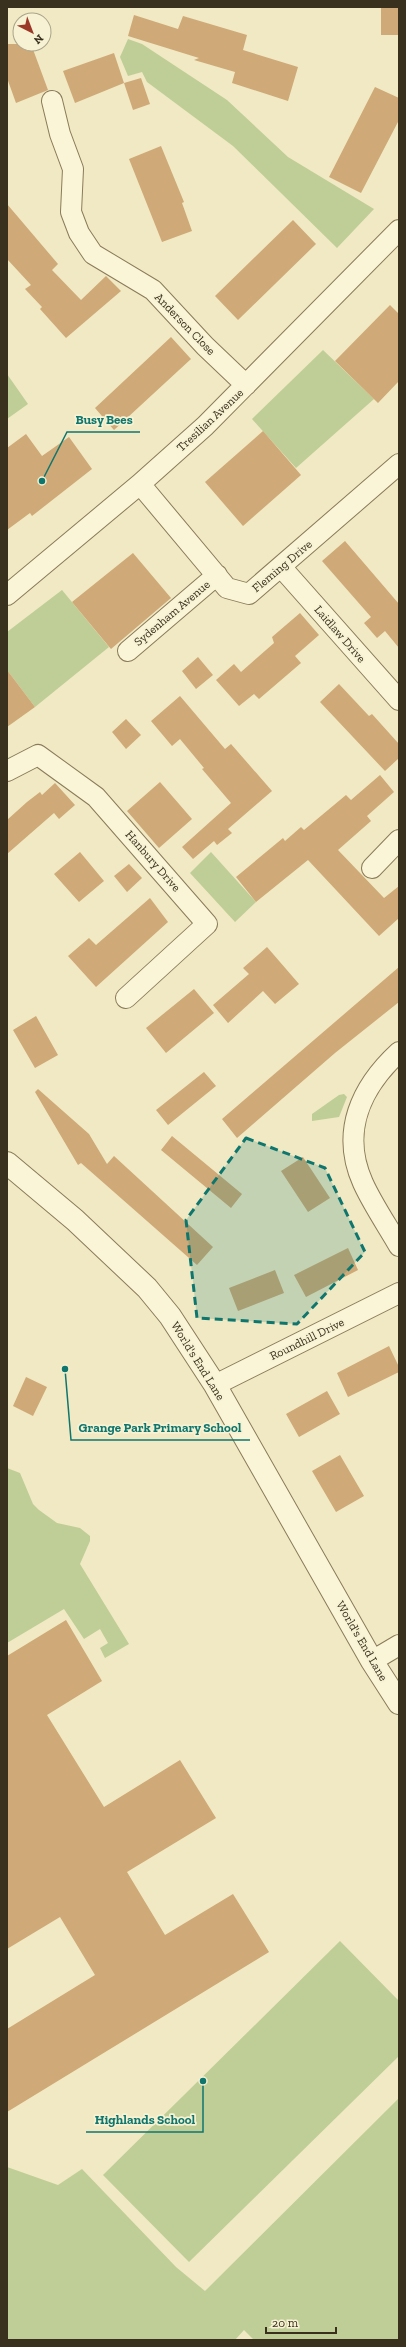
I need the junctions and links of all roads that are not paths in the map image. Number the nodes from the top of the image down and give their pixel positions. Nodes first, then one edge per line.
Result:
1 (52, 101) dead end
2 (399, 230) edge
3 (246, 385) junction
4 (399, 464) edge
5 (140, 484) junction
6 (282, 568) junction
7 (216, 575) junction
8 (7, 595) edge
9 (128, 651) dead end
10 (399, 700) edge
11 (7, 770) edge
12 (399, 840) edge
13 (372, 868) dead end
14 (126, 998) dead end
15 (399, 1052) edge
16 (7, 1163) edge
17 (399, 1246) edge
18 (399, 1293) edge
19 (214, 1385) junction
20 (399, 1645) edge
21 (372, 1661) junction
22 (399, 1703) edge

1 - 3 street, Anderson Close
2 - 3 street, Tresilian Avenue
3 - 5 street, Tresilian Avenue
4 - 6 street, Fleming Drive
5 - 7 street, Fleming Drive
5 - 8 street, Tresilian Avenue
6 - 7 street, Fleming Drive
6 - 10 street, Laidlaw Drive
7 - 9 street, Sydenham Avenue
11 - 14 street, Hanbury Drive
12 - 13 street
15 - 17 street
16 - 19 street, World's End Lane
18 - 19 street, Roundhill Drive
19 - 21 street, World's End Lane
20 - 21 street
21 - 22 street, World's End Lane

